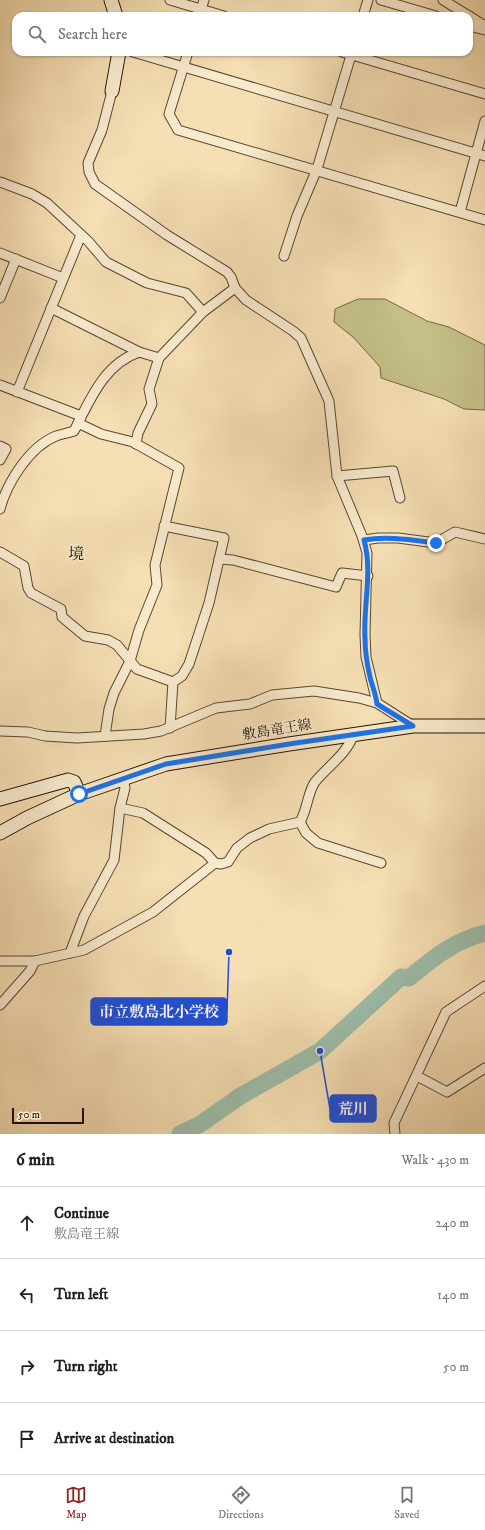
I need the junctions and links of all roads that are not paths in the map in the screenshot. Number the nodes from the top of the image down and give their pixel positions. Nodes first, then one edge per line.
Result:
1 (110, 0) edge
2 (170, 0) edge
3 (368, 0) edge
4 (382, 0) edge
5 (443, 0) edge
6 (201, 8) edge
7 (114, 12) edge
8 (212, 12) edge
9 (364, 12) edge
10 (422, 12) edge
11 (462, 12) edge
12 (473, 18) edge
13 (485, 26) edge
14 (473, 27) edge
15 (485, 30) edge
16 (118, 56) edge
17 (147, 56) edge
18 (187, 56) edge
19 (347, 56) edge
20 (358, 56) edge
21 (184, 67) junction
22 (112, 91) joint
23 (485, 94) edge
24 (334, 111) junction
25 (485, 121) edge
26 (480, 155) edge
27 (317, 169) junction
28 (0, 182) edge
29 (460, 212) junction
30 (485, 220) edge
31 (81, 235) junction
32 (0, 253) edge
33 (284, 256) dead end
34 (16, 259) junction
35 (63, 278) junction
36 (236, 288) junction
37 (0, 298) edge
38 (51, 308) junction
39 (203, 312) junction
40 (139, 352) junction
41 (159, 358) junction
42 (0, 385) edge
43 (17, 392) junction
44 (80, 420) junction
45 (136, 444) junction
46 (0, 446) edge
47 (0, 460) edge
48 (337, 476) junction
49 (400, 498) dead end
50 (0, 510) edge
51 (164, 526) junction
52 (485, 539) edge
53 (364, 540) junction
54 (0, 552) edge
55 (219, 559) junction
56 (368, 576) junction
57 (130, 661) junction
58 (173, 682) junction
59 (377, 704) junction
60 (413, 726) junction
61 (485, 726) edge
62 (170, 728) junction
63 (0, 731) edge
64 (354, 734) junction
65 (105, 736) junction
66 (123, 778) junction
67 (79, 794) junction
68 (0, 799) edge
69 (120, 808) junction
70 (300, 822) junction
71 (0, 833) edge
72 (215, 863) junction
73 (382, 863) dead end
74 (70, 952) junction
75 (0, 961) edge
76 (35, 961) junction
77 (485, 986) edge
78 (0, 1005) edge
79 (485, 1068) edge
80 (417, 1076) junction
81 (395, 1134) edge

1 - 7 main road
2 - 6 street
3 - 9 street
4 - 10 street
5 - 11 street
6 - 8 street
12 - 13 street
14 - 15 street
16 - 22 main road
17 - 21 street
18 - 21 street
19 - 24 street
20 - 23 street
21 - 24 street
21 - 27 street
22 - 36 street
24 - 26 street
24 - 27 street
25 - 26 street
26 - 29 street
27 - 29 street
27 - 33 street
28 - 31 street
29 - 30 street
31 - 35 street
31 - 39 street
32 - 34 street
34 - 35 street
34 - 37 street
35 - 38 street
36 - 39 street
36 - 48 street
38 - 40 street
38 - 43 street
39 - 41 street
40 - 41 street
40 - 44 street
41 - 45 street
42 - 43 street
43 - 44 street
44 - 45 street
44 - 50 street
45 - 51 street
46 - 47 street
48 - 49 street
48 - 53 street
51 - 55 street
51 - 57 street
52 - 53 street
53 - 56 street
54 - 57 street
55 - 56 street
55 - 58 street
56 - 59 street
57 - 58 street
57 - 65 street
58 - 62 street
59 - 60 street
59 - 62 street
60 - 61 main road, 敷島竜王線
60 - 64 main road, 敷島竜王線
62 - 65 street
63 - 65 street
64 - 66 main road, 敷島竜王線
64 - 70 street
66 - 67 main road, 敷島竜王線
66 - 69 street
67 - 68 main road
67 - 71 main road, 敷島竜王線
69 - 72 street
69 - 74 street
70 - 72 street
70 - 73 street
72 - 74 street
74 - 76 street
75 - 76 street
76 - 78 street
77 - 80 street
79 - 80 street
80 - 81 street

